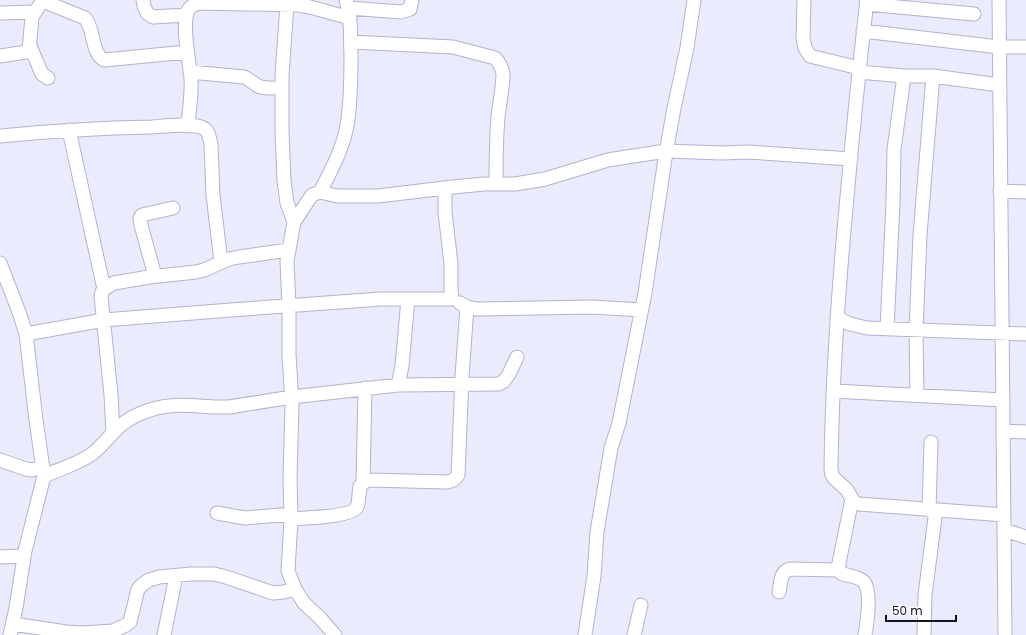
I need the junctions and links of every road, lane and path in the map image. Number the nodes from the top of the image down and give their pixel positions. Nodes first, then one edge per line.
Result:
1 (43, 0) edge
2 (143, 0) edge
3 (412, 0) edge
4 (694, 0) edge
5 (804, 0) edge
6 (998, 0) edge
7 (252, 2) edge
8 (866, 2) edge
9 (287, 4) junction
10 (348, 9) edge
11 (35, 12) junction
12 (0, 13) edge
13 (974, 14) dead end
14 (186, 15) junction
15 (863, 31) junction
16 (350, 42) junction
17 (30, 46) junction
18 (999, 47) junction
19 (1026, 47) edge
20 (187, 52) junction
21 (0, 56) edge
22 (859, 70) junction
23 (190, 72) junction
24 (904, 76) junction
25 (933, 76) junction
26 (48, 78) dead end
27 (999, 85) junction
28 (281, 88) junction
29 (188, 126) junction
30 (69, 130) junction
31 (0, 136) edge
32 (666, 151) junction
33 (850, 159) junction
34 (496, 184) junction
35 (445, 188) junction
36 (1000, 191) junction
37 (320, 192) junction
38 (1026, 192) edge
39 (174, 208) dead end
40 (294, 222) junction
41 (289, 250) junction
42 (221, 262) junction
43 (0, 263) edge
44 (2, 276) edge
45 (155, 276) junction
46 (104, 289) junction
47 (408, 299) junction
48 (452, 299) junction
49 (289, 306) junction
50 (467, 307) junction
51 (641, 310) junction
52 (837, 318) junction
53 (104, 320) junction
54 (887, 329) junction
55 (916, 330) junction
56 (1002, 332) junction
57 (26, 334) junction
58 (1026, 334) edge
59 (517, 357) dead end
60 (462, 384) junction
61 (398, 385) junction
62 (365, 388) junction
63 (833, 391) junction
64 (917, 395) junction
65 (292, 397) junction
66 (1002, 400) junction
67 (1003, 431) junction
68 (1026, 432) edge
69 (113, 433) junction
70 (931, 442) dead end
71 (0, 460) edge
72 (44, 472) junction
73 (363, 483) junction
74 (852, 499) junction
75 (933, 510) junction
76 (217, 513) dead end
77 (1004, 515) junction
78 (291, 516) junction
79 (1004, 530) junction
80 (1026, 537) edge
81 (24, 556) junction
82 (0, 557) edge
83 (839, 570) junction
84 (176, 576) junction
85 (295, 589) junction
86 (779, 592) dead end
87 (641, 605) dead end
88 (11, 629) edge
89 (164, 635) edge
90 (335, 635) edge
91 (585, 635) edge
92 (634, 635) edge
93 (865, 635) edge
94 (924, 635) edge
95 (1005, 635) edge

1 - 11 street
1 - 20 street
2 - 14 street
3 - 10 street
4 - 32 street
5 - 22 street
6 - 18 street
7 - 9 street
7 - 14 street
8 - 13 street
8 - 15 street
9 - 10 street
9 - 28 street
10 - 16 street
11 - 12 street
11 - 17 street
14 - 20 street
15 - 18 street
15 - 22 street
16 - 34 street
16 - 37 street
17 - 21 street
17 - 26 street
18 - 19 street
18 - 27 street
20 - 23 street
22 - 24 street
22 - 33 street
23 - 28 street
23 - 29 street
24 - 25 street
24 - 54 street
25 - 27 street
25 - 55 street
27 - 36 street
28 - 40 street
29 - 30 street
29 - 42 street
30 - 31 street
30 - 46 street
32 - 33 street
32 - 34 street
32 - 51 street
33 - 52 street
34 - 35 street
35 - 37 street
35 - 48 street
36 - 38 street
36 - 56 street
37 - 40 street
39 - 45 street
40 - 41 street
41 - 42 street
41 - 49 street
42 - 45 street
43 - 44 street
44 - 57 street
45 - 46 street
46 - 53 street
47 - 48 street
47 - 49 street
47 - 61 street
48 - 50 street
49 - 53 street
49 - 65 street
50 - 51 street
50 - 60 street
51 - 91 street
52 - 54 street
52 - 63 street
53 - 57 street
53 - 69 street
54 - 55 street
55 - 56 street
55 - 64 street
56 - 58 street
56 - 66 street
57 - 72 street
59 - 60 street
60 - 61 street
60 - 73 street
61 - 62 street
62 - 65 street
62 - 73 street
63 - 64 street
63 - 74 street
64 - 66 street
65 - 69 street
65 - 78 street
66 - 67 street
67 - 68 street
67 - 77 street
69 - 72 street
70 - 75 street
71 - 72 street
72 - 81 street
73 - 78 street
74 - 75 street
74 - 83 street
75 - 77 street
75 - 94 street
76 - 78 street
77 - 79 street
78 - 85 street
79 - 80 street
79 - 95 street
81 - 82 street
81 - 88 street
83 - 86 street
83 - 93 street
84 - 85 street
84 - 88 street
84 - 89 street
85 - 90 street
87 - 92 street

